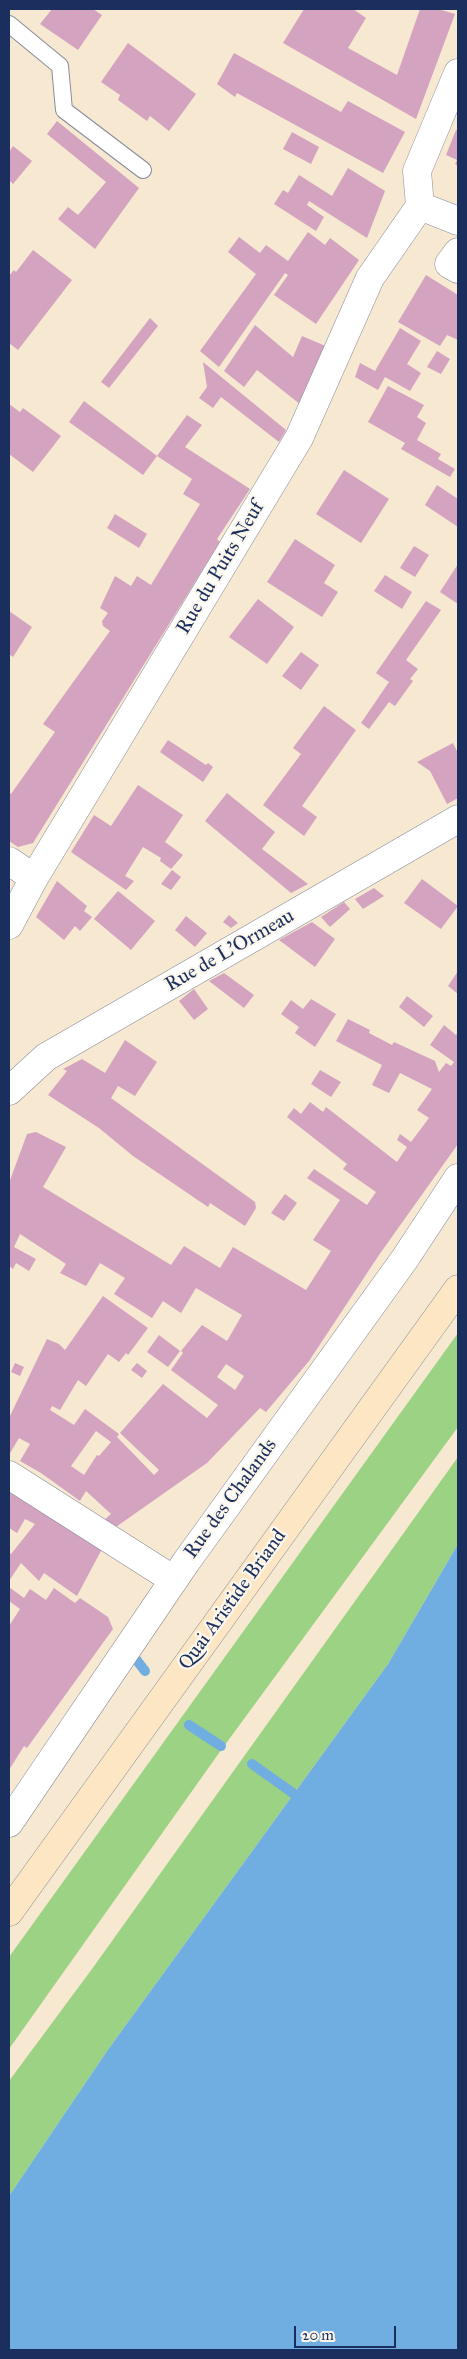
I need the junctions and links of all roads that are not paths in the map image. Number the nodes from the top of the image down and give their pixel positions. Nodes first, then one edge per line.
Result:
1 (9, 24) edge
2 (458, 73) edge
3 (143, 170) dead end
4 (420, 206) junction
5 (458, 222) edge
6 (458, 252) edge
7 (458, 269) edge
8 (458, 819) edge
9 (9, 861) edge
10 (34, 878) junction
11 (9, 924) edge
12 (9, 1091) edge
13 (458, 1178) edge
14 (458, 1199) edge
15 (404, 1260) junction
16 (458, 1288) edge
17 (9, 1474) edge
18 (174, 1580) junction
19 (9, 1823) edge
20 (9, 1912) edge

1 - 3 lane
2 - 4 street
4 - 5 street
4 - 10 street, Rue du Puits Neuf
6 - 7 street
8 - 12 street, Rue de L'Ormeau
9 - 10 street
10 - 11 street, Rue du Puits Neuf
13 - 15 street, Rue des Chalands
14 - 15 lane
15 - 18 street, Rue des Chalands
16 - 20 main road, Quai Aristide Briand
17 - 18 street
18 - 19 street, Rue des Chalands

